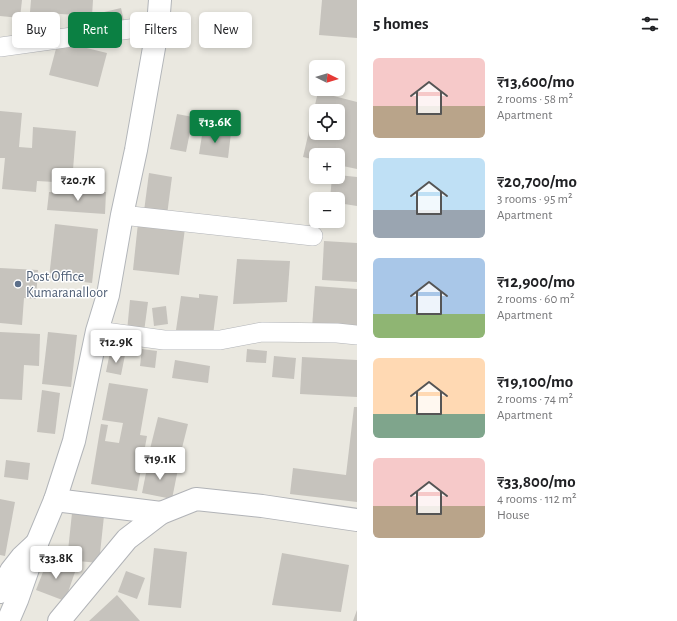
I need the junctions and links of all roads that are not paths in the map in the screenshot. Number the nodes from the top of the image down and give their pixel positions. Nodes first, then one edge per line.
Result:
1 (160, 0) edge
2 (159, 12) edge
3 (130, 29) edge
4 (0, 47) edge
5 (154, 48) edge
6 (122, 215) junction
7 (313, 236) dead end
8 (97, 331) junction
9 (357, 335) edge
10 (56, 500) junction
11 (161, 513) junction
12 (357, 520) edge
13 (37, 543) junction
14 (5, 570) edge
15 (0, 592) edge
16 (8, 621) edge
17 (59, 621) edge

1 - 2 main road
3 - 4 street
5 - 6 main road
6 - 7 street
6 - 8 main road
8 - 9 street
8 - 10 main road
10 - 11 main road
10 - 13 main road
11 - 12 main road
11 - 17 main road
13 - 14 main road
13 - 16 main road
14 - 15 main road

